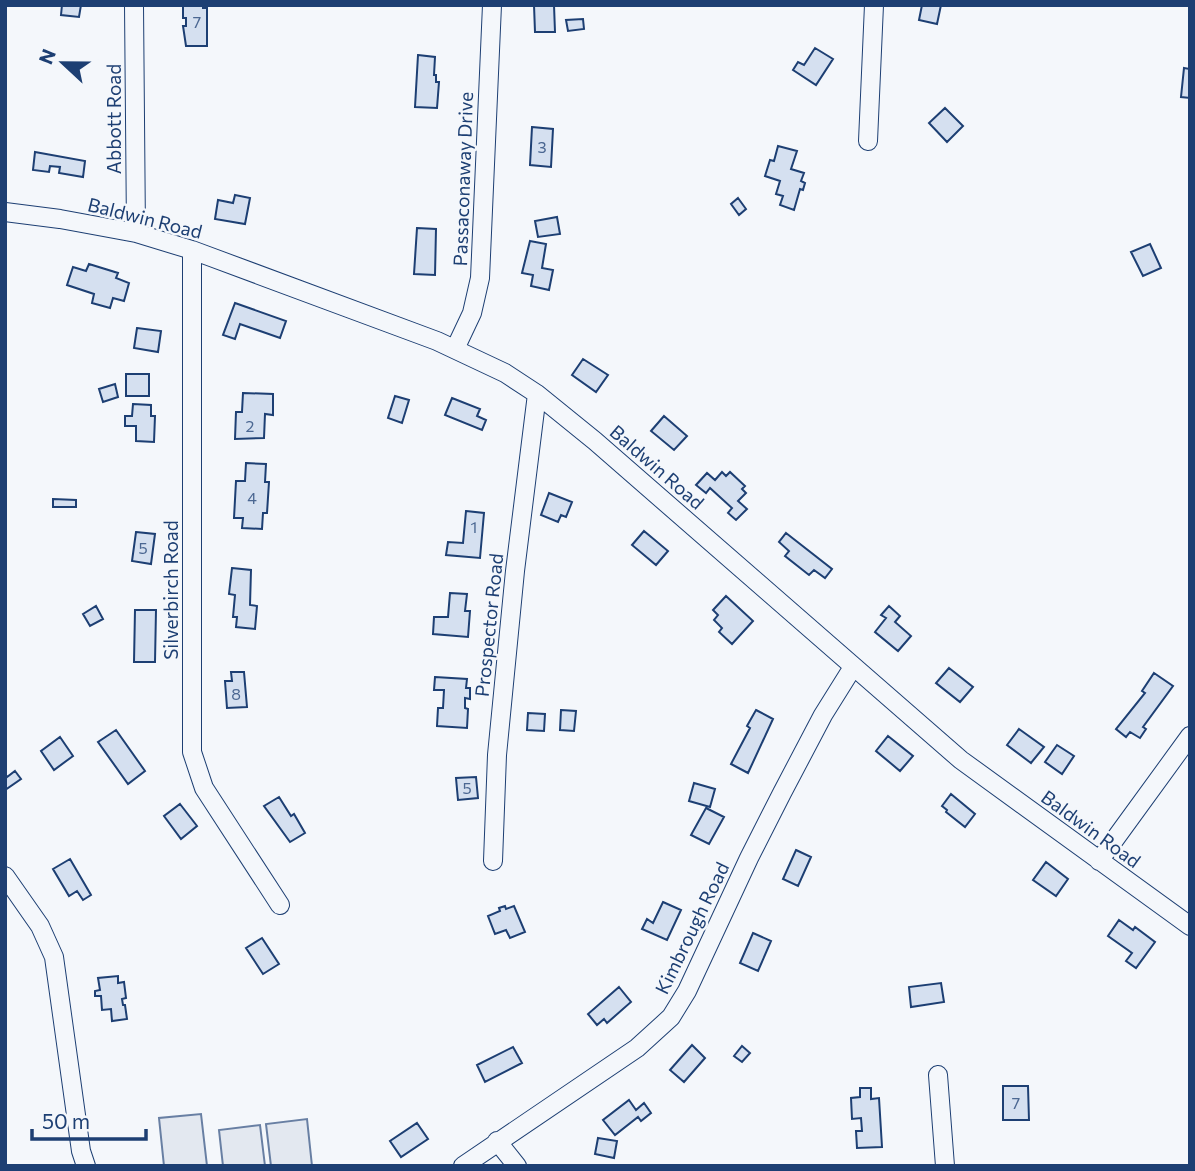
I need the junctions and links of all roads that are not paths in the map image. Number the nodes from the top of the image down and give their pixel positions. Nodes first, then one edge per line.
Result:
1 (134, 5) edge
2 (492, 5) edge
3 (874, 5) edge
4 (868, 141) dead end
5 (5, 212) edge
6 (136, 233) junction
7 (192, 250) junction
8 (455, 349) junction
9 (537, 394) junction
10 (853, 667) junction
11 (1190, 736) edge
12 (493, 861) dead end
13 (1099, 861) junction
14 (6, 879) edge
15 (280, 905) dead end
16 (1190, 926) edge
17 (938, 1075) dead end
18 (497, 1141) junction
19 (86, 1166) edge
20 (463, 1166) edge
21 (517, 1166) edge
22 (945, 1166) edge

1 - 6 street, Abbott Road
2 - 8 street, Passaconaway Drive
3 - 4 street
5 - 6 street, Baldwin Road
6 - 7 street, Baldwin Road
7 - 8 street, Baldwin Road
7 - 15 street, Silverbirch Road
8 - 9 street, Baldwin Road
9 - 10 street, Baldwin Road
9 - 12 street, Prospector Road
10 - 13 street, Baldwin Road
10 - 18 street, Kimbrough Road
11 - 13 street
13 - 16 street, Baldwin Road
14 - 19 street
17 - 22 street
18 - 20 street, Kimbrough Road
18 - 21 street

